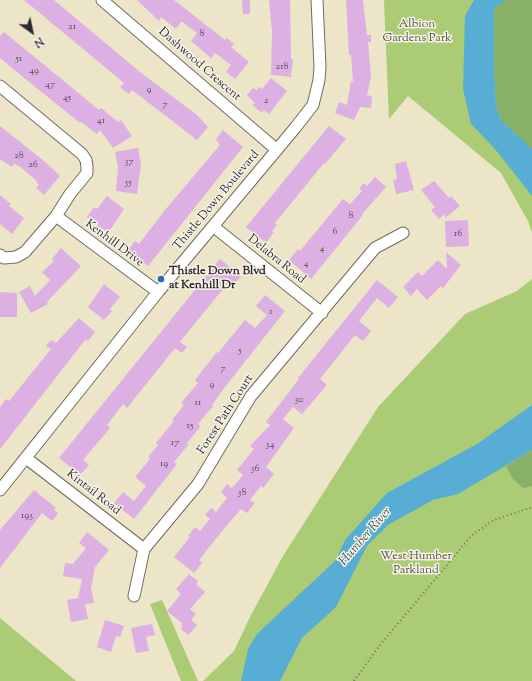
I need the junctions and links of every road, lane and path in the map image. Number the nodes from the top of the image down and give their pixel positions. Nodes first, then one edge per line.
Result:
1 (102, 0) edge
2 (317, 0) edge
3 (0, 86) edge
4 (277, 150) junction
5 (56, 216) junction
6 (214, 227) junction
7 (403, 233) dead end
8 (0, 255) edge
9 (158, 292) junction
10 (322, 313) junction
11 (26, 458) junction
12 (0, 490) edge
13 (532, 506) edge
14 (144, 549) junction
15 (134, 596) dead end
16 (354, 681) edge

1 - 4 street, Dashwood Crescent
2 - 4 street, Thistle Down Boulevard
3 - 5 street
4 - 6 street, Thistle Down Boulevard
5 - 8 street
5 - 9 street, Kenhill Drive
6 - 9 street, Thistle Down Boulevard
6 - 10 street, Delabra Road
7 - 10 street, Forest Path Court
9 - 11 street, Thistle Down Boulevard
10 - 14 street, Forest Path Court
11 - 12 street, Thistle Down Boulevard
11 - 14 street, Kintail Road
13 - 16 path
14 - 15 street, Forest Path Court

